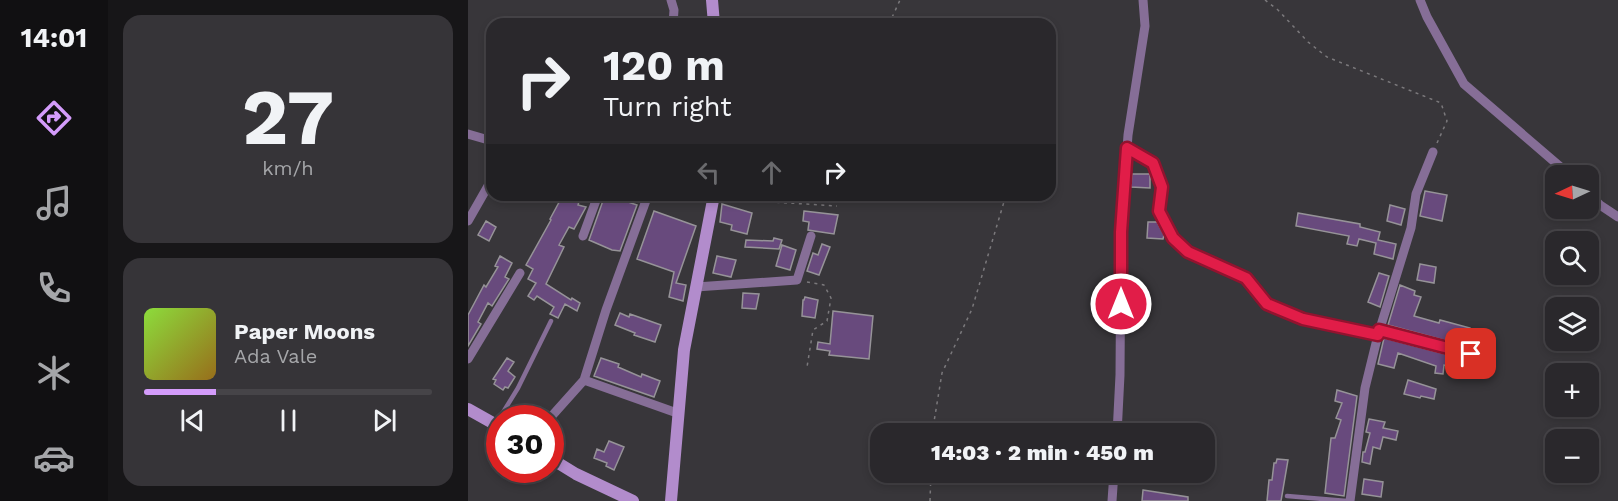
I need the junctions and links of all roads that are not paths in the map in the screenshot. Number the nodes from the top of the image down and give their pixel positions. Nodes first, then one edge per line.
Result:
1 (671, 0) edge
2 (712, 0) edge
3 (1143, 0) edge
4 (1420, 0) edge
5 (673, 18) edge
6 (714, 18) edge
7 (468, 134) edge
8 (486, 139) edge
9 (1127, 148) junction
10 (1433, 152) road end
11 (1558, 165) edge
12 (486, 190) edge
13 (596, 201) edge
14 (646, 201) edge
15 (713, 201) edge
16 (1599, 204) edge
17 (1618, 217) edge
18 (468, 221) edge
19 (583, 236) dead end
20 (811, 236) dead end
21 (520, 273) dead end
22 (696, 287) junction
23 (551, 321) dead end
24 (1378, 333) junction
25 (1471, 354) dead end
26 (468, 359) edge
27 (584, 380) junction
28 (509, 405) edge
29 (562, 405) edge
30 (468, 408) edge
31 (677, 413) junction
32 (486, 419) edge
33 (1118, 423) edge
34 (564, 467) edge
35 (1113, 483) edge
36 (1287, 496) dead end
37 (633, 501) edge
38 (671, 501) edge
39 (1112, 501) edge
40 (1349, 501) edge

1 - 5 street
2 - 6 street
3 - 9 street
4 - 11 street
7 - 8 street
9 - 24 street
9 - 33 street
10 - 24 street
12 - 18 street
13 - 19 street
14 - 27 street
15 - 22 street
16 - 17 street
20 - 22 street
21 - 26 street
22 - 31 street
23 - 28 lane
24 - 25 street
24 - 40 street
27 - 29 street
27 - 31 street
30 - 32 street
31 - 38 street
34 - 37 street
35 - 39 street
36 - 40 lane

